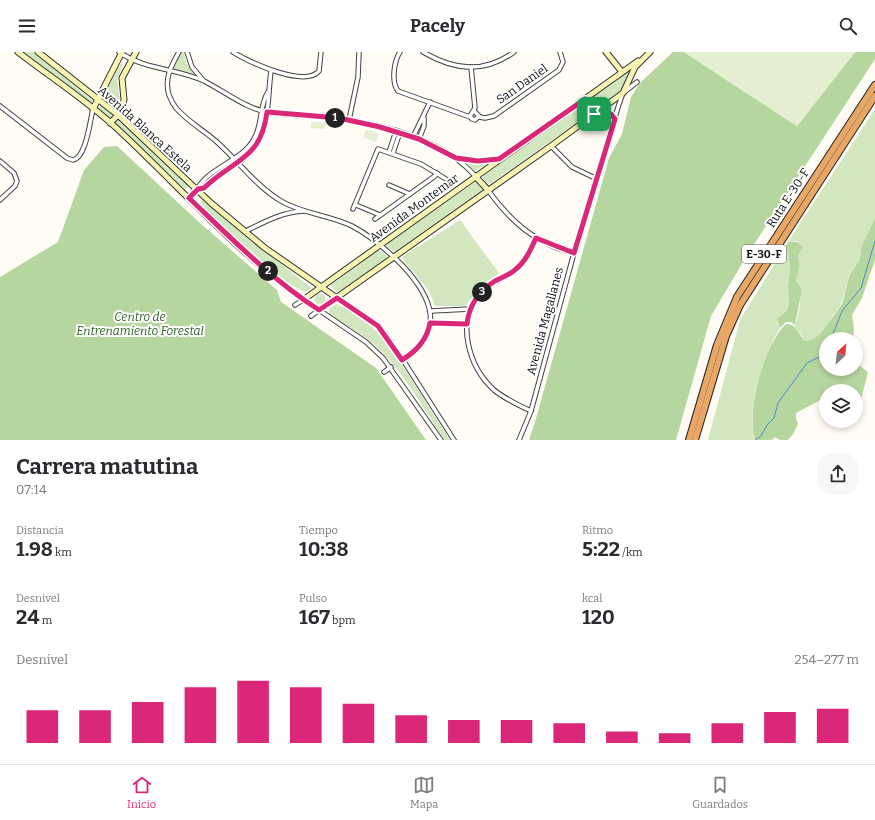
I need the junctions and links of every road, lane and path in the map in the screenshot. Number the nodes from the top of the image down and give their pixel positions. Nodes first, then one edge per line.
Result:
1 (18, 52) edge
2 (38, 52) edge
3 (121, 52) edge
4 (136, 52) edge
5 (178, 52) edge
6 (187, 52) edge
7 (233, 52) edge
8 (321, 52) edge
9 (358, 52) edge
10 (400, 52) edge
11 (423, 52) edge
12 (514, 52) edge
13 (560, 52) edge
14 (606, 52) edge
15 (650, 52) edge
16 (642, 58) junction
17 (131, 60) junction
18 (471, 67) junction
19 (170, 71) junction
20 (271, 71) junction
21 (622, 72) junction
22 (204, 81) junction
23 (637, 82) dead end
24 (875, 85) edge
25 (268, 92) junction
26 (623, 93) junction
27 (875, 96) edge
28 (98, 99) junction
29 (585, 99) junction
30 (430, 102) junction
31 (0, 106) edge
32 (93, 109) junction
33 (600, 110) junction
34 (262, 111) junction
35 (474, 111) junction
36 (267, 112) junction
37 (594, 114) junction
38 (118, 115) junction
39 (470, 117) junction
40 (479, 117) junction
41 (424, 118) junction
42 (615, 119) junction
43 (349, 120) junction
44 (110, 123) junction
45 (398, 132) junction
46 (414, 137) junction
47 (419, 139) junction
48 (551, 146) junction
49 (391, 153) junction
50 (234, 158) junction
51 (456, 158) junction
52 (499, 159) junction
53 (0, 161) edge
54 (238, 162) junction
55 (437, 173) junction
56 (475, 176) junction
57 (597, 178) junction
58 (446, 179) dead end
59 (389, 185) dead end
60 (198, 189) junction
61 (488, 190) junction
62 (410, 194) junction
63 (189, 198) junction
64 (0, 200) edge
65 (288, 204) junction
66 (356, 205) junction
67 (353, 209) dead end
68 (307, 211) junction
69 (286, 214) junction
70 (380, 215) junction
71 (375, 220) dead end
72 (246, 231) junction
73 (536, 238) junction
74 (380, 244) junction
75 (574, 253) junction
76 (394, 257) junction
77 (321, 287) junction
78 (337, 298) junction
79 (303, 300) junction
80 (295, 305) dead end
81 (470, 309) junction
82 (319, 310) junction
83 (431, 311) junction
84 (311, 316) dead end
85 (430, 323) junction
86 (467, 324) junction
87 (402, 360) junction
88 (391, 367) junction
89 (384, 372) dead end
90 (531, 411) junction
91 (441, 440) edge
92 (454, 440) edge
93 (519, 440) edge
94 (689, 440) edge
95 (695, 440) edge

1 - 32 main road, Avenida Blanca Estela
2 - 28 main road, Avenida Blanca Estela
3 - 17 street
3 - 28 main road
4 - 17 main road
5 - 19 street
6 - 22 street
7 - 20 street
8 - 20 street
9 - 43 street
10 - 30 street, San Daniel
11 - 18 street
12 - 18 street
13 - 40 street, San Daniel
14 - 21 main road
15 - 16 main road, Avenida Magallanes
16 - 21 main road, Avenida Montemar
16 - 26 main road, Avenida Magallanes
17 - 19 street
17 - 38 main road
18 - 35 street
19 - 22 street
19 - 50 street
20 - 25 street
21 - 29 main road, Avenida Montemar
22 - 34 street
23 - 26 street
24 - 94 highway, Ruta E-30-F / E-30-F
25 - 34 street
25 - 36 street
26 - 33 main road
26 - 42 street, Avenida Magallanes
27 - 95 highway, Ruta E-30-F / E-30-F
28 - 32 main road
28 - 38 main road, Avenida Blanca Estela
29 - 37 main road
29 - 52 main road, Avenida Montemar
30 - 39 street, San Daniel
30 - 41 street
31 - 32 street
32 - 44 main road, Avenida Blanca Estela
33 - 37 main road
33 - 42 main road
34 - 36 street
34 - 50 street
35 - 39 street
35 - 40 street
36 - 43 street
36 - 54 street
37 - 48 main road
38 - 44 main road
38 - 60 main road, Avenida Blanca Estela
39 - 40 street, San Daniel
41 - 46 street
41 - 47 street
42 - 57 street, Avenida Magallanes
43 - 45 street
44 - 63 main road, Avenida Blanca Estela
45 - 46 street
45 - 49 street
46 - 47 street
47 - 51 street
48 - 57 street
48 - 61 main road
49 - 55 street
49 - 66 street
50 - 54 street
50 - 60 street
51 - 52 street
51 - 56 street
52 - 56 main road, Avenida Montemar
53 - 64 street
54 - 60 street
54 - 65 street
55 - 58 street
55 - 62 street
56 - 61 main road
56 - 74 main road, Avenida Montemar
57 - 75 street, Avenida Magallanes
59 - 62 street
60 - 63 street
60 - 72 main road, Avenida Blanca Estela
61 - 73 street
61 - 76 main road
62 - 70 street
63 - 79 main road, Avenida Blanca Estela
65 - 68 street
65 - 69 street
66 - 67 street
66 - 70 street
68 - 69 street
68 - 74 street
69 - 72 street
70 - 71 street
72 - 77 main road, Avenida Blanca Estela
73 - 75 street
73 - 81 street
74 - 76 street
74 - 77 main road, Avenida Montemar
75 - 90 street, Avenida Magallanes
76 - 78 main road
76 - 83 street
77 - 78 main road, Avenida Blanca Estela
77 - 79 main road, Avenida Montemar
78 - 82 main road
78 - 87 street, Avenida Blanca Estela
79 - 80 street, Avenida Montemar
79 - 82 main road, Avenida Blanca Estela
81 - 83 street
81 - 86 street
82 - 84 street
82 - 88 street, Avenida Blanca Estela
83 - 85 street
85 - 86 street
85 - 87 street
86 - 90 street
87 - 92 street, Avenida Blanca Estela
88 - 89 street
88 - 91 street, Avenida Blanca Estela
90 - 93 street, Avenida Magallanes

